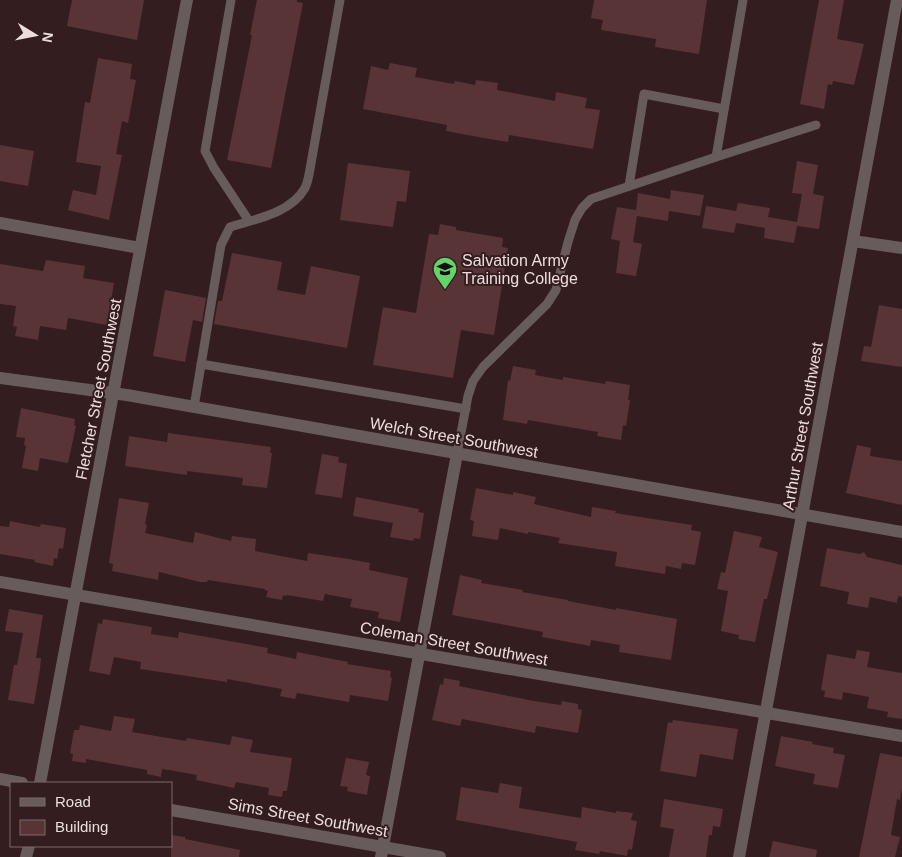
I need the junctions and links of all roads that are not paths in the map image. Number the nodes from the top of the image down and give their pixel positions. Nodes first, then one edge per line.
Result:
1 (187, 0) edge
2 (231, 0) edge
3 (340, 0) edge
4 (743, 0) edge
5 (899, 3) edge
6 (724, 108) junction
7 (816, 125) dead end
8 (716, 157) junction
9 (629, 186) junction
10 (249, 221) junction
11 (0, 223) edge
12 (853, 241) junction
13 (140, 248) junction
14 (902, 248) edge
15 (201, 364) junction
16 (0, 378) edge
17 (113, 393) junction
18 (194, 407) junction
19 (466, 410) junction
20 (457, 454) junction
21 (802, 514) junction
22 (902, 532) edge
23 (0, 582) edge
24 (75, 595) junction
25 (420, 654) junction
26 (765, 713) junction
27 (902, 736) edge
28 (0, 779) edge
29 (16, 782) edge
30 (40, 782) edge
31 (172, 810) edge
32 (382, 852) edge
33 (440, 857) edge
34 (739, 857) edge

1 - 13 street, Fletcher Street Southwest
2 - 10 lane
3 - 10 lane
4 - 6 lane
5 - 12 street, Arthur Street Southwest
6 - 8 lane
6 - 9 lane
7 - 8 lane
8 - 9 lane
9 - 19 lane
10 - 15 lane
11 - 13 street
12 - 14 street
12 - 21 street, Arthur Street Southwest
13 - 17 street, Fletcher Street Southwest
15 - 18 lane
15 - 19 lane
16 - 17 street, Welch Street Southwest
17 - 18 street, Welch Street Southwest
17 - 24 street, Fletcher Street Southwest
18 - 20 street, Welch Street Southwest
19 - 20 lane
20 - 21 street, Welch Street Southwest
20 - 25 street
21 - 22 street, Welch Street Southwest
21 - 26 street, Arthur Street Southwest
23 - 24 street, Coleman Street Southwest
24 - 25 street, Coleman Street Southwest
24 - 30 street, Fletcher Street Southwest
25 - 26 street, Coleman Street Southwest
25 - 32 street
26 - 27 street, Coleman Street Southwest
26 - 34 street, Arthur Street Southwest
28 - 29 street
31 - 32 street, Sims Street Southwest
32 - 33 street, Sims Street Southwest

